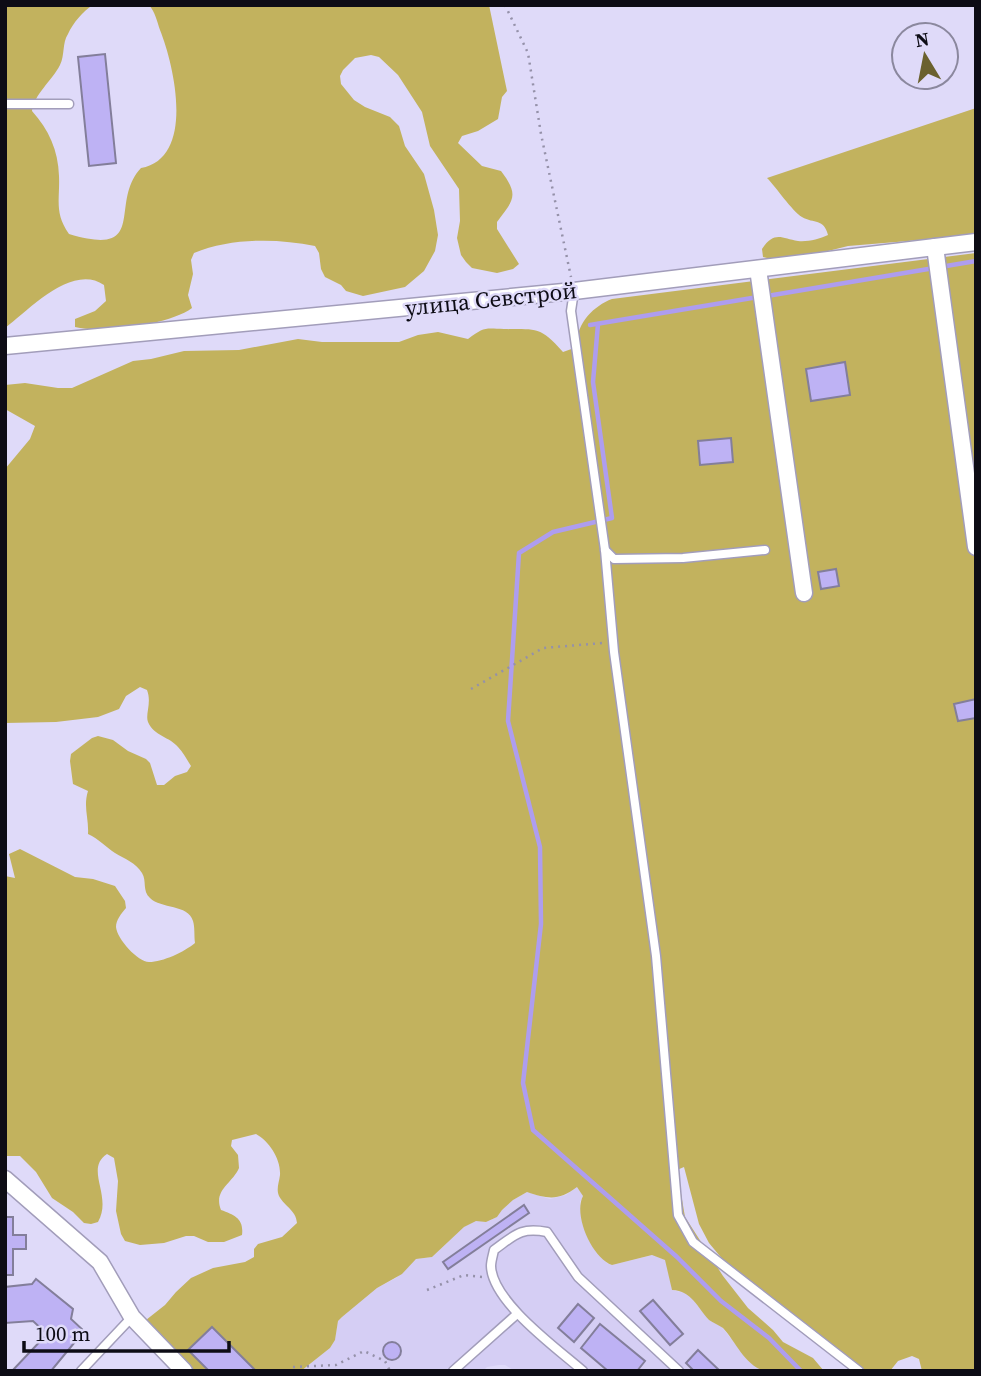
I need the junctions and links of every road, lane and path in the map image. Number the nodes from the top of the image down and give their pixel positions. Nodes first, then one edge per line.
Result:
1 (505, 5) edge
2 (5, 104) edge
3 (69, 104) dead end
4 (976, 242) edge
5 (935, 247) junction
6 (758, 269) junction
7 (574, 291) junction
8 (5, 346) edge
9 (976, 547) edge
10 (605, 550) junction
11 (765, 550) dead end
12 (804, 593) dead end
13 (613, 643) junction
14 (471, 689) dead end
15 (5, 1179) edge
16 (495, 1279) junction
17 (427, 1290) dead end
18 (517, 1314) junction
19 (132, 1317) junction
20 (293, 1367) dead end
21 (81, 1371) edge
22 (184, 1371) edge
23 (390, 1371) edge
24 (453, 1371) edge
25 (583, 1371) edge
26 (679, 1371) edge
27 (859, 1371) edge

1 - 7 path
2 - 3 lane
4 - 5 street, улица Севстрой
5 - 6 street, улица Севстрой
5 - 9 street
6 - 7 street, улица Севстрой
6 - 12 street
7 - 8 street, улица Севстрой
7 - 10 lane
10 - 11 lane
10 - 13 lane
13 - 14 path
13 - 27 lane
15 - 19 street
16 - 17 path
16 - 18 lane
16 - 26 lane
18 - 24 lane
18 - 25 lane
19 - 21 lane
19 - 22 street
20 - 23 path

